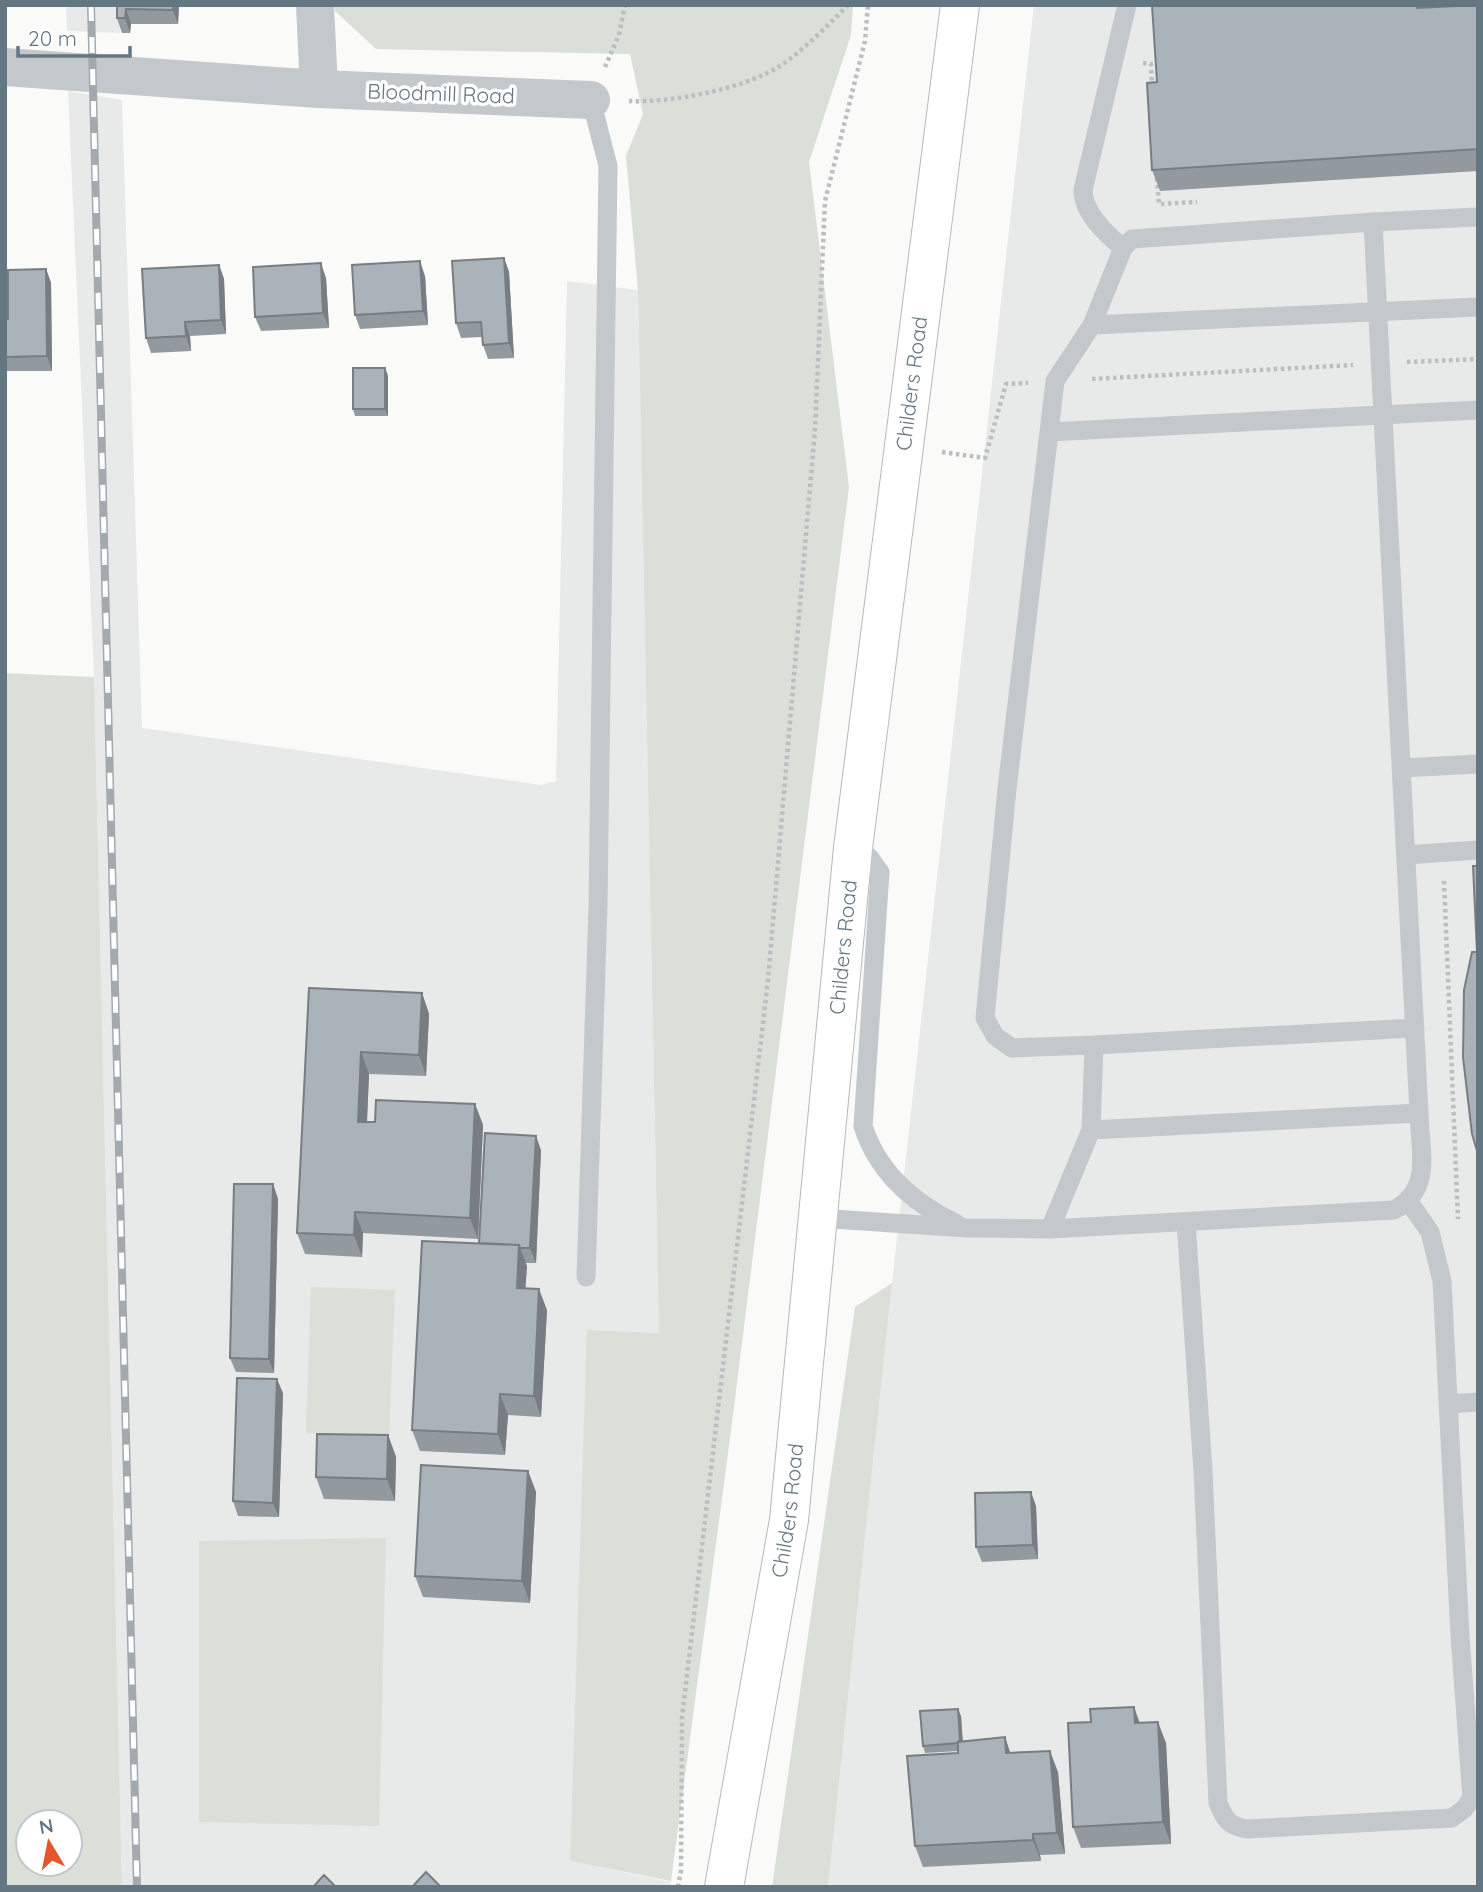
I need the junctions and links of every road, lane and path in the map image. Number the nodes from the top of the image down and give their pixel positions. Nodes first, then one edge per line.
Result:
1 (315, 5) edge
2 (625, 5) edge
3 (848, 5) edge
4 (868, 5) edge
5 (960, 5) edge
6 (1126, 5) edge
7 (1112, 58) junction
8 (5, 67) edge
9 (319, 89) junction
10 (1153, 89) edge
11 (591, 100) junction
12 (1157, 166) edge
13 (1200, 202) dead end
14 (1478, 217) edge
15 (1373, 222) junction
16 (1123, 248) junction
17 (1478, 307) edge
18 (1378, 312) junction
19 (1093, 325) junction
20 (1478, 359) edge
21 (1380, 363) junction
22 (1055, 381) junction
23 (1478, 410) edge
24 (1382, 415) junction
25 (1050, 432) junction
26 (903, 447) junction
27 (1478, 764) edge
28 (1402, 768) junction
29 (853, 848) junction
30 (1478, 850) edge
31 (1406, 855) junction
32 (1455, 880) dead end
33 (1415, 1028) junction
34 (1094, 1045) junction
35 (1419, 1114) junction
36 (1091, 1130) junction
37 (1409, 1202) junction
38 (818, 1217) junction
39 (1186, 1222) junction
40 (1458, 1222) dead end
41 (967, 1228) junction
42 (1050, 1229) junction
43 (586, 1277) dead end
44 (1478, 1402) edge
45 (1448, 1405) junction
46 (1475, 1783) edge
47 (678, 1887) edge
48 (724, 1887) edge

1 - 9 street
2 - 11 path
3 - 11 path
4 - 47 path
5 - 26 main road, Childers Road
6 - 7 lane
7 - 10 path
7 - 16 lane
8 - 9 street, Bloodmill Road
9 - 11 street, Bloodmill Road
11 - 43 lane
12 - 13 path
14 - 15 lane
15 - 16 lane
15 - 18 lane
16 - 19 lane
17 - 18 lane
18 - 19 lane
18 - 21 lane
19 - 22 lane
20 - 21 path
21 - 22 path
21 - 24 lane
22 - 25 lane
22 - 26 path
23 - 24 lane
24 - 25 lane
24 - 28 lane
25 - 34 lane
26 - 29 main road, Childers Road
27 - 28 lane
28 - 31 lane
29 - 38 main road, Childers Road
29 - 41 lane
30 - 31 lane
31 - 33 lane
32 - 40 path
33 - 34 lane
33 - 35 lane
34 - 36 lane
35 - 36 lane
35 - 37 lane
36 - 42 lane
37 - 39 lane
37 - 45 lane
38 - 41 lane
38 - 48 main road, Childers Road
39 - 42 lane
39 - 46 lane
41 - 42 lane
44 - 45 lane
45 - 46 lane

